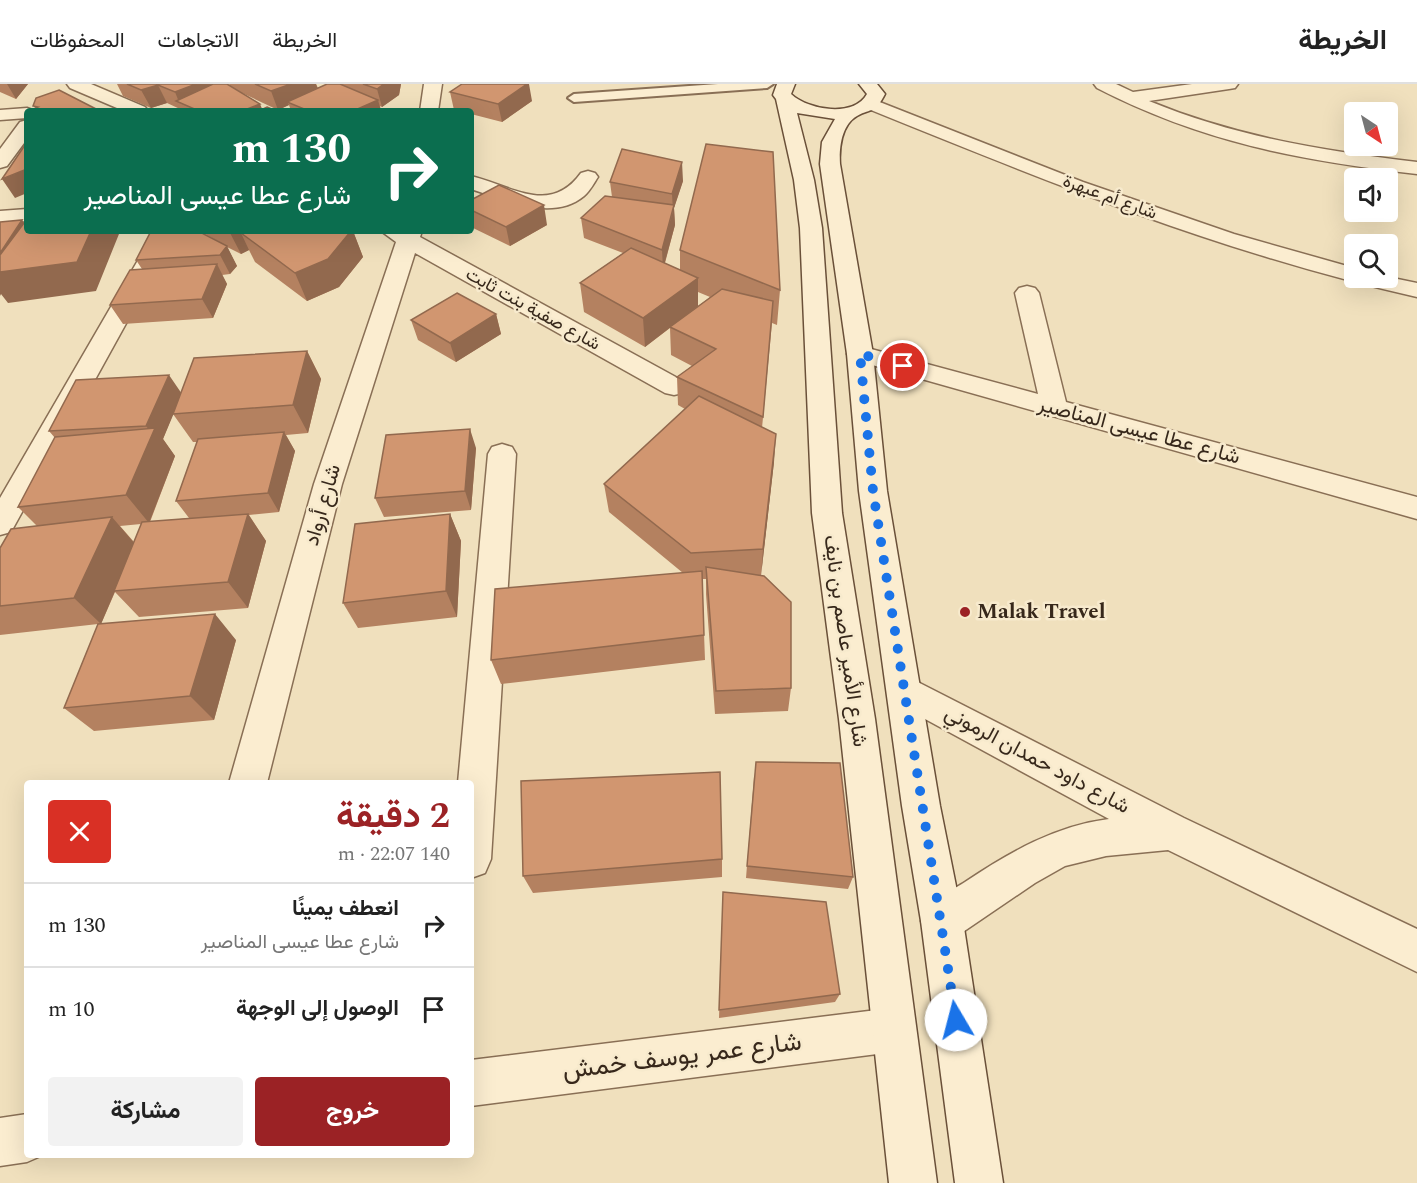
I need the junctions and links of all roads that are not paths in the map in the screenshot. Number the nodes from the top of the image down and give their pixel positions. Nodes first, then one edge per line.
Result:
1 (76, 84) edge
2 (433, 84) edge
3 (1103, 84) edge
4 (1229, 84) edge
5 (780, 88) edge
6 (872, 93) edge
7 (1130, 98) junction
8 (574, 99) dead end
9 (132, 108) edge
10 (429, 108) edge
11 (24, 113) edge
12 (849, 113) junction
13 (0, 115) edge
14 (24, 130) edge
15 (0, 162) edge
16 (1417, 168) edge
17 (588, 177) dead end
18 (474, 183) edge
19 (24, 215) edge
20 (0, 217) edge
21 (164, 234) edge
22 (404, 234) edge
23 (1344, 256) edge
24 (1398, 269) edge
25 (1344, 272) edge
26 (1417, 273) edge
27 (1398, 286) edge
28 (1417, 290) edge
29 (1027, 293) dead end
30 (860, 354) junction
31 (674, 387) dead end
32 (1054, 407) junction
33 (502, 454) dead end
34 (1417, 508) edge
35 (0, 524) edge
36 (904, 690) junction
37 (249, 780) edge
38 (474, 820) edge
39 (1170, 831) junction
40 (942, 921) junction
41 (1417, 951) edge
42 (893, 1029) junction
43 (474, 1083) edge
44 (24, 1138) edge
45 (0, 1142) edge
46 (913, 1183) edge
47 (980, 1183) edge

1 - 9 street
2 - 10 street
3 - 7 street
4 - 7 street
5 - 8 lane
5 - 12 street
5 - 42 street, شارع الأمير عاصم بن نايف
6 - 12 street
6 - 23 street, شارع أم عبهرة
6 - 25 street, شارع أم عبهرة
7 - 16 street
11 - 13 street
12 - 30 street
14 - 15 street
17 - 18 street
19 - 20 street
21 - 35 street
22 - 31 street, شارع صفية بنت ثابت
22 - 37 street, شارع أرواد
24 - 26 street
27 - 28 street
29 - 32 street
30 - 32 street, شارع عطا عيسى المناصير
30 - 36 street
32 - 34 street, شارع عطا عيسى المناصير
33 - 38 street
36 - 39 street, شارع داود حمدان الرموني
36 - 40 street
39 - 40 street, شارع داود حمدان الرموني
39 - 41 street, شارع داود حمدان الرموني
40 - 47 street
42 - 43 street, شارع عمر يوسف خمش
42 - 46 street, شارع الأمير عاصم بن نايف
44 - 45 street

